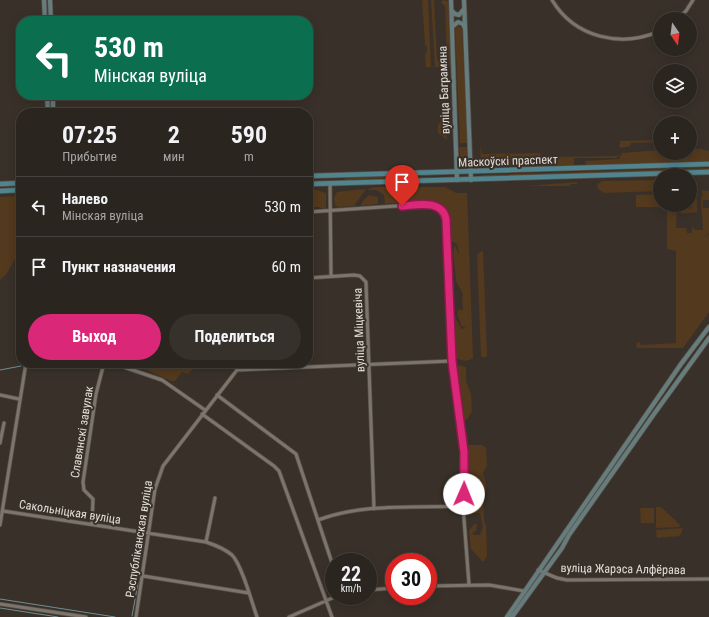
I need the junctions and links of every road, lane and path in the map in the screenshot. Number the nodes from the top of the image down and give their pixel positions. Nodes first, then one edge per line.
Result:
1 (44, 0) edge
2 (50, 0) edge
3 (451, 0) edge
4 (464, 0) edge
5 (552, 0) edge
6 (693, 0) edge
7 (451, 9) junction
8 (464, 9) junction
9 (685, 12) edge
10 (45, 16) edge
11 (51, 16) edge
12 (465, 28) junction
13 (452, 29) junction
14 (653, 33) edge
15 (709, 164) edge
16 (457, 172) junction
17 (472, 172) junction
18 (709, 172) edge
19 (313, 176) edge
20 (329, 176) junction
21 (457, 180) junction
22 (472, 180) junction
23 (16, 183) edge
24 (330, 183) junction
25 (0, 184) edge
26 (313, 184) edge
27 (16, 190) edge
28 (0, 191) edge
29 (329, 211) junction
30 (313, 212) edge
31 (331, 276) junction
32 (313, 278) edge
33 (709, 327) edge
34 (709, 338) edge
35 (686, 357) junction
36 (452, 361) junction
37 (692, 361) junction
38 (370, 365) junction
39 (313, 367) edge
40 (25, 368) edge
41 (103, 368) edge
42 (127, 368) edge
43 (298, 368) edge
44 (237, 370) joint
45 (0, 395) edge
46 (218, 395) junction
47 (19, 399) junction
48 (206, 410) junction
49 (202, 414) junction
50 (4, 423) dead end
51 (0, 443) edge
52 (215, 498) dead end
53 (463, 506) junction
54 (374, 509) junction
55 (2, 511) junction
56 (318, 520) junction
57 (92, 524) junction
58 (0, 525) edge
59 (149, 534) junction
60 (206, 542) junction
61 (329, 553) edge
62 (538, 570) junction
63 (544, 573) junction
64 (143, 576) junction
65 (709, 579) edge
66 (469, 584) junction
67 (437, 586) edge
68 (524, 591) junction
69 (530, 592) junction
70 (249, 593) junction
71 (325, 597) edge
72 (325, 600) edge
73 (0, 604) edge
74 (328, 605) edge
75 (86, 617) edge
76 (136, 617) edge
77 (257, 617) edge
78 (289, 617) edge
79 (332, 617) edge
80 (507, 617) edge
81 (512, 617) edge

1 - 10 main road
2 - 11 main road
3 - 7 main road, вуліца Баграмяна
4 - 8 main road, вуліца Баграмяна
5 - 14 street
6 - 9 street
7 - 8 main road
7 - 13 main road, вуліца Баграмяна
8 - 12 main road, вуліца Баграмяна
12 - 13 main road
12 - 17 main road, вуліца Баграмяна
13 - 16 main road, вуліца Баграмяна
15 - 17 main road, Маскоўскі праспект
16 - 17 main road, Маскоўскі праспект
16 - 20 main road, Маскоўскі праспект
16 - 21 main road, вуліца Баграмяна
17 - 22 main road, вуліца Баграмяна
18 - 22 main road, Маскоўскі праспект
19 - 20 main road, Маскоўскі праспект
20 - 24 main road
21 - 22 main road, Маскоўскі праспект
21 - 24 main road, Маскоўскі праспект
23 - 25 main road
24 - 26 main road, Маскоўскі праспект
24 - 29 street
27 - 28 main road
29 - 30 street
29 - 31 street
29 - 36 street
31 - 32 street, вуліца Міцкевіча
31 - 38 street, вуліца Міцкевіча
33 - 35 main road
34 - 37 main road
35 - 37 main road
35 - 62 main road
36 - 38 street
36 - 53 street
37 - 63 main road
38 - 39 street
38 - 54 street, вуліца Міцкевіча
40 - 47 street
41 - 57 street, Славянскі завулак
42 - 48 street
43 - 44 street
44 - 46 street, Рэспубліканская вуліца
45 - 47 street
46 - 48 street, Рэспубліканская вуліца
46 - 56 street
47 - 55 street
48 - 49 street, Рэспубліканская вуліца
49 - 59 street, Рэспубліканская вуліца
49 - 71 street
50 - 51 street
52 - 60 street
53 - 54 street
53 - 66 street
54 - 56 street
55 - 57 street, Сакольніцкая вуліца
55 - 58 street
56 - 61 street
57 - 59 street, Сакольніцкая вуліца
59 - 60 street, Сакольніцкая вуліца
59 - 64 street, Рэспубліканская вуліца
60 - 70 street, Сакольніцкая вуліца
62 - 63 street, вуліца Жарэса Алфёрава
62 - 68 main road
63 - 65 street, вуліца Жарэса Алфёрава
63 - 69 main road
64 - 70 street
64 - 76 street, Рэспубліканская вуліца
66 - 67 street
66 - 68 street
68 - 69 main road
68 - 80 main road
69 - 81 main road
70 - 77 street, Сакольніцкая вуліца
72 - 78 street
73 - 75 street
74 - 79 street

